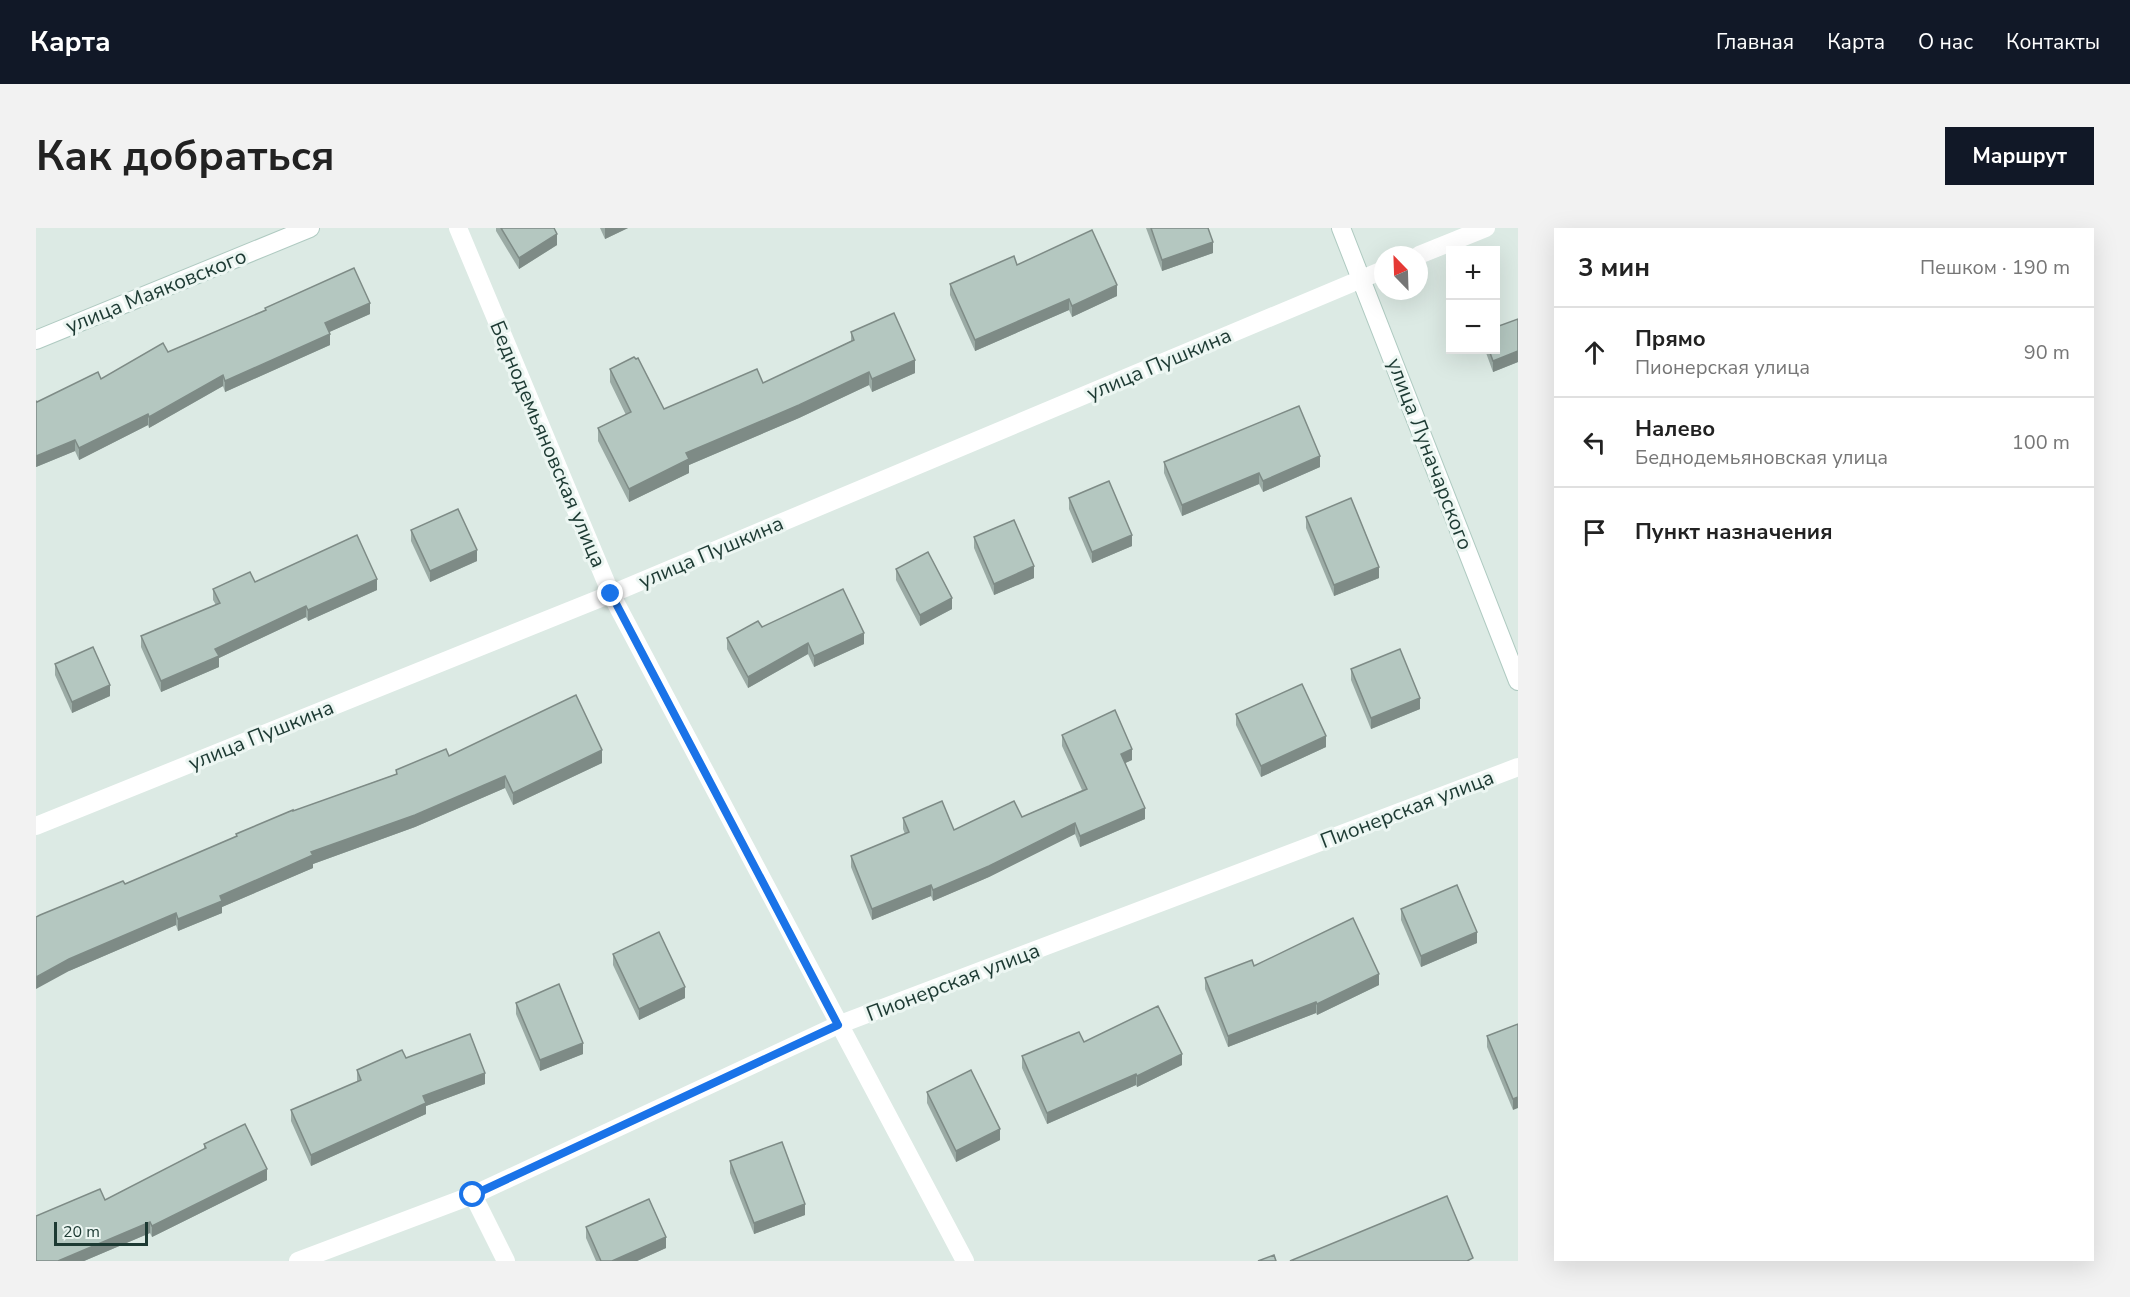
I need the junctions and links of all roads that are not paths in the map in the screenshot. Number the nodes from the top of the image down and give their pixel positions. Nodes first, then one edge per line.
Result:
1 (310, 228) edge
2 (458, 228) edge
3 (1341, 228) edge
4 (1486, 228) edge
5 (1428, 251) edge
6 (1374, 274) edge
7 (1361, 279) junction
8 (36, 340) edge
9 (611, 594) junction
10 (1518, 681) edge
11 (1518, 766) edge
12 (36, 826) edge
13 (838, 1025) junction
14 (473, 1195) junction
15 (298, 1261) edge
16 (506, 1261) edge
17 (965, 1261) edge

1 - 8 street, улица Маяковского
2 - 9 street, Беднодемьяновская улица
3 - 7 street, улица Луначарского
4 - 5 street
6 - 7 street, улица Пушкина
7 - 9 street, улица Пушкина
7 - 10 street, улица Луначарского
9 - 12 street, улица Пушкина
9 - 13 street, Беднодемьяновская улица
11 - 13 street, Пионерская улица
13 - 14 street, Пионерская улица
13 - 17 street, Беднодемьяновская улица
14 - 15 street, Пионерская улица
14 - 16 street

